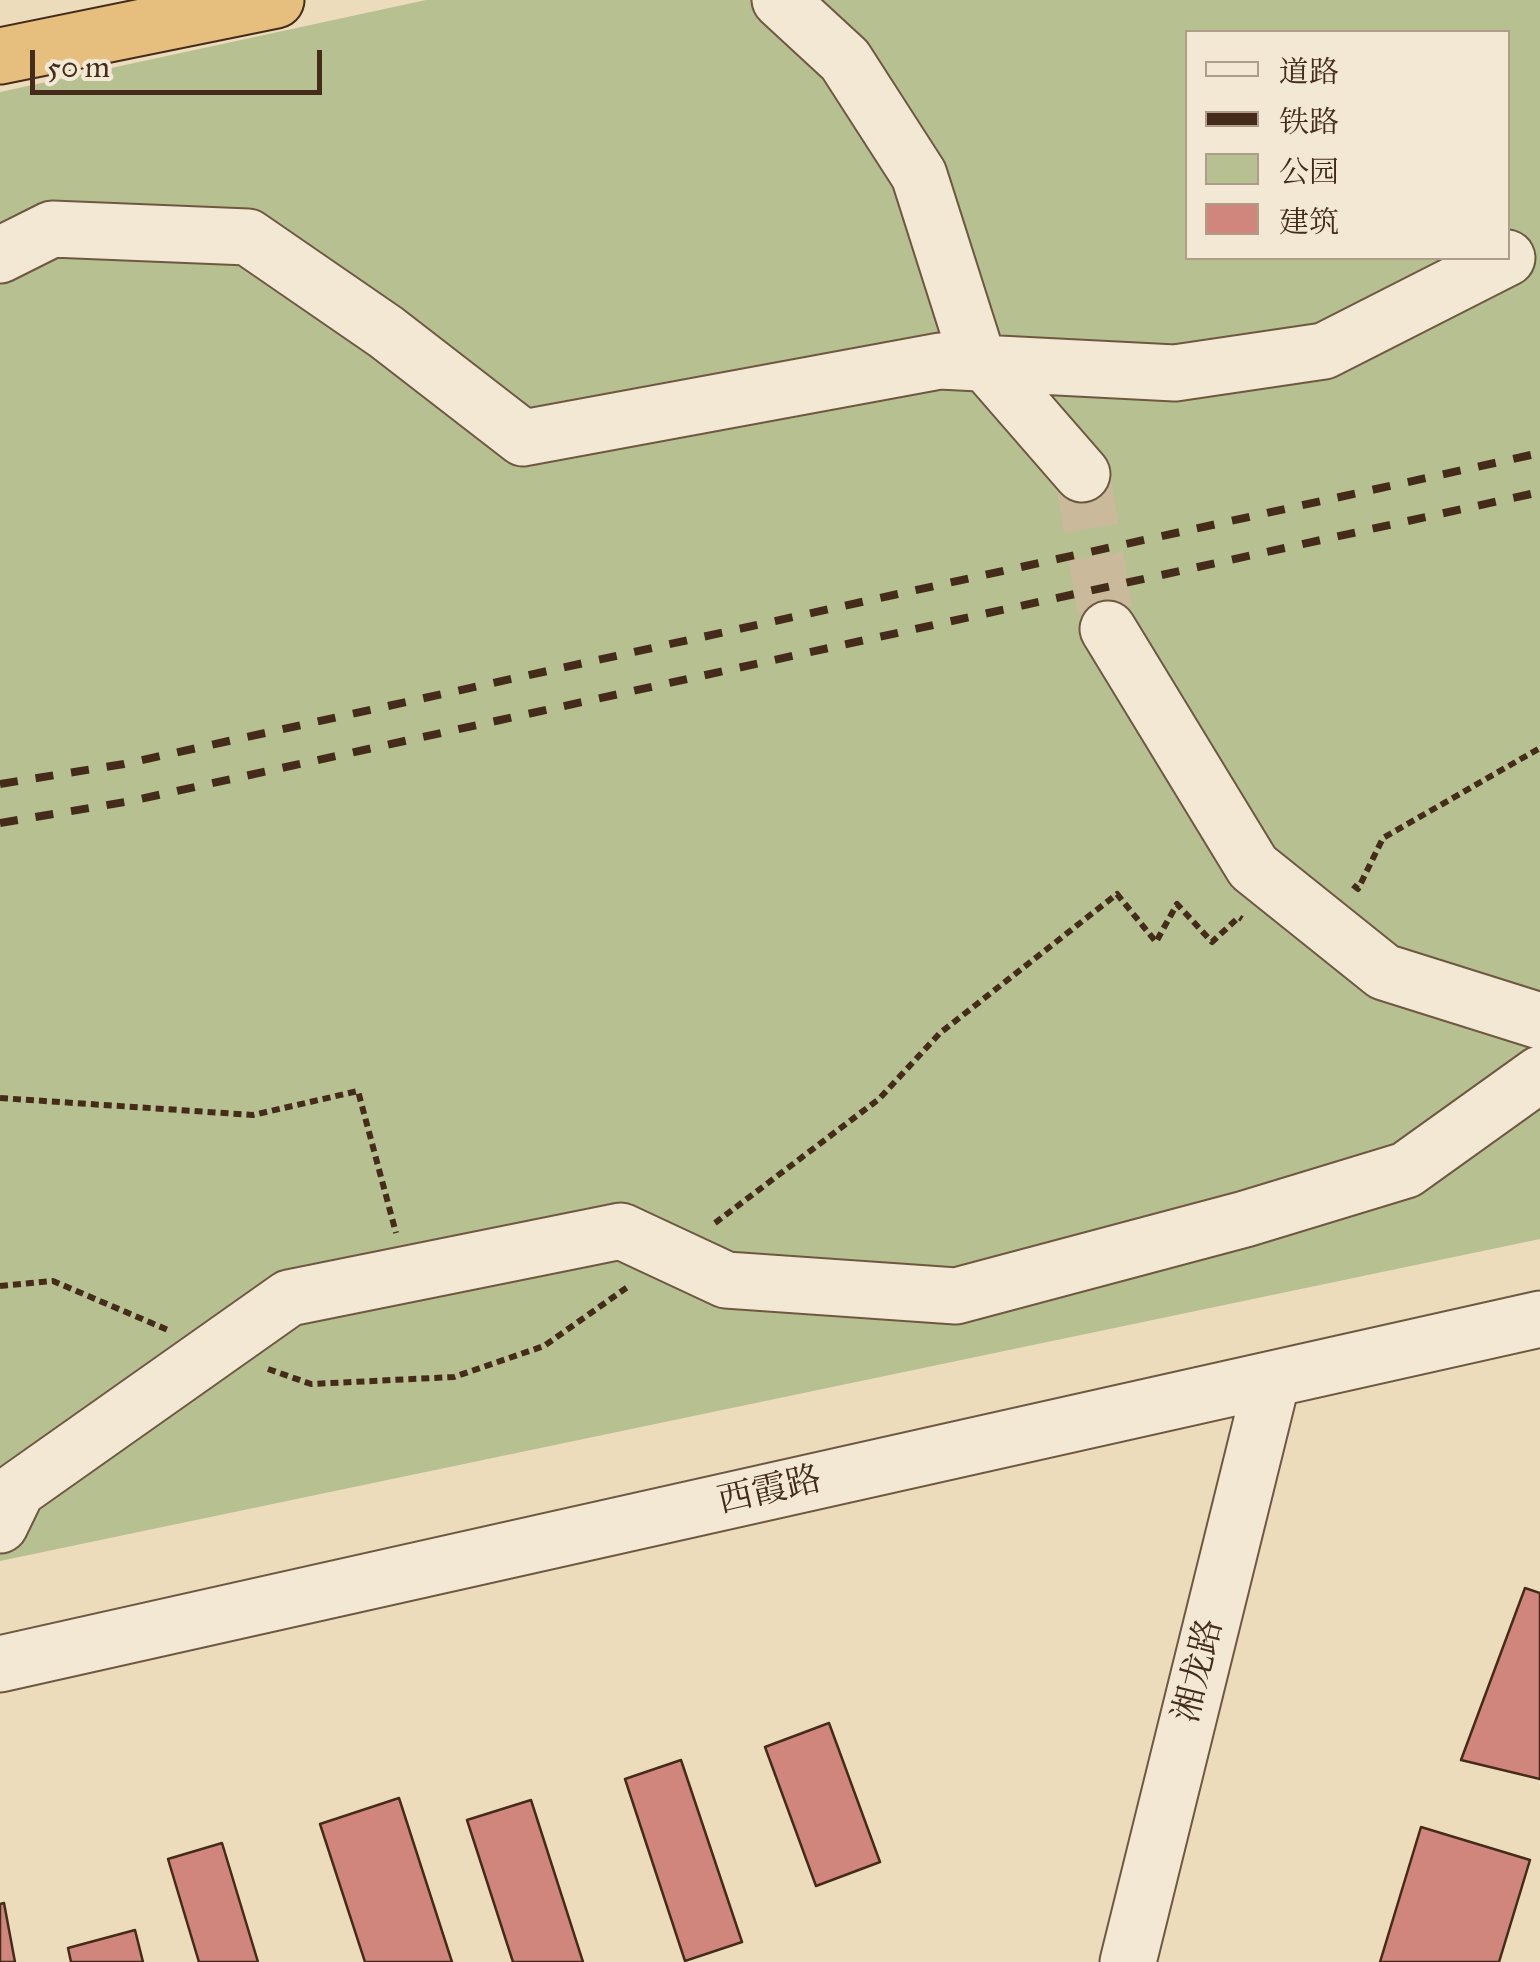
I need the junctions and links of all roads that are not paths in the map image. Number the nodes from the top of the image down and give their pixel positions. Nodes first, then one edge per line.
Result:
1 (184, 0) edge
2 (276, 0) edge
3 (780, 0) edge
4 (0, 35) edge
5 (0, 56) edge
6 (1540, 230) edge
7 (1510, 255) edge
8 (0, 256) edge
9 (1501, 260) edge
10 (982, 362) junction
11 (1082, 474) tunnel mouth
12 (1108, 629) tunnel mouth
13 (1540, 1021) edge
14 (1540, 1074) edge
15 (1540, 1319) edge
16 (1272, 1380) junction
17 (0, 1526) edge
18 (0, 1664) edge
19 (1128, 1962) edge

1 - 4 highway
2 - 5 highway
3 - 10 street
6 - 7 street
8 - 10 street
9 - 10 street
10 - 11 street
12 - 13 street
14 - 17 street
15 - 16 street, 西霞路
16 - 18 street, 西霞路
16 - 19 street, 湘龙路

